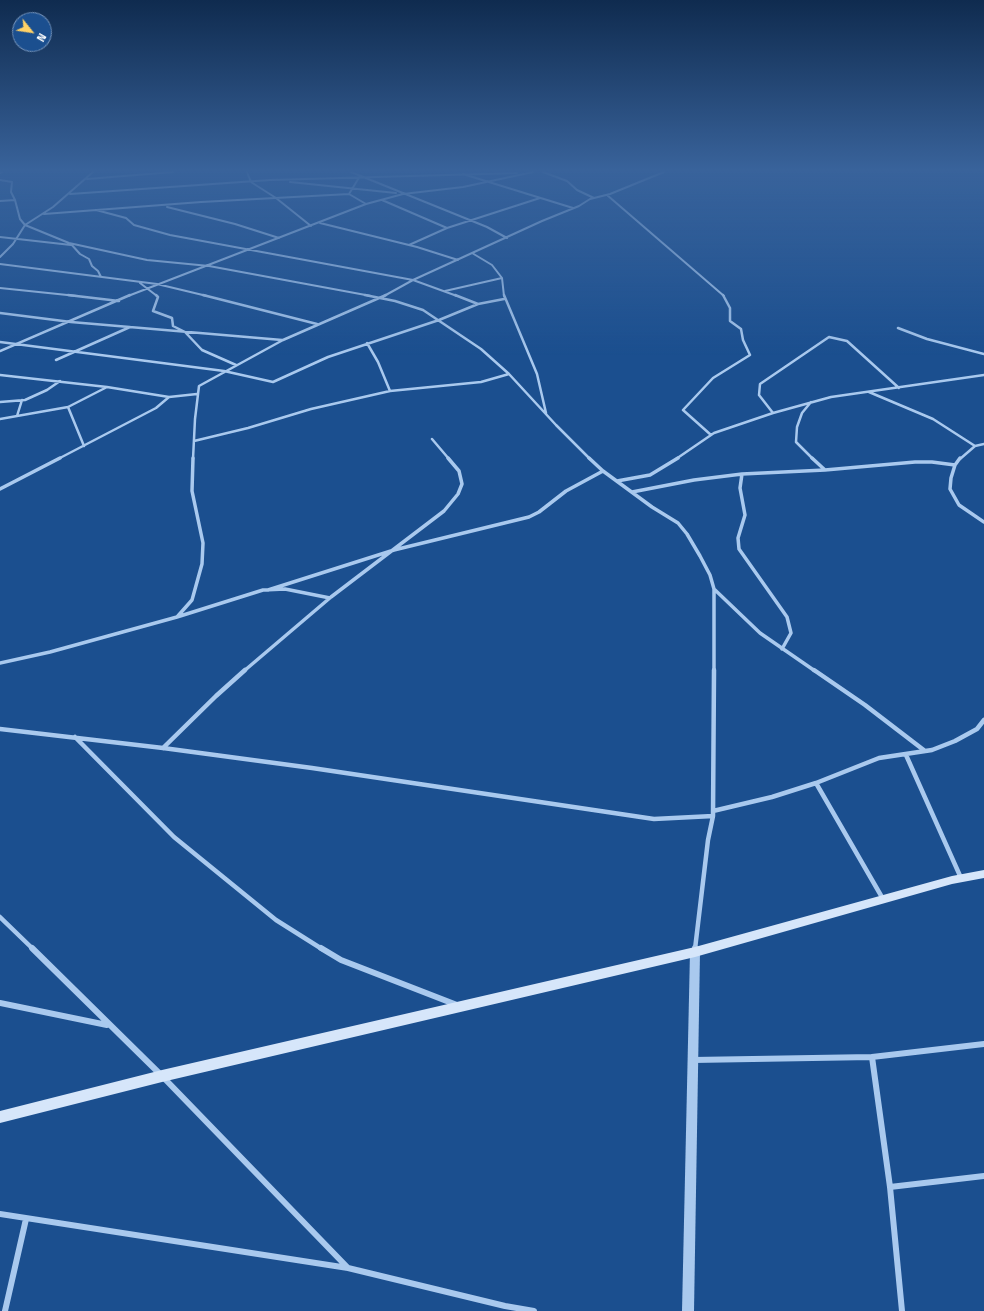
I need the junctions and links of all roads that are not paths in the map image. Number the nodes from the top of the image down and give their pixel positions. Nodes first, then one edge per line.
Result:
1 (19, 233) edge
2 (45, 233) edge
3 (167, 233) edge
4 (265, 233) edge
5 (292, 233) edge
6 (363, 233) edge
7 (435, 233) edge
8 (497, 233) edge
9 (518, 233) edge
10 (652, 233) edge
11 (0, 237) edge
12 (280, 238) junction
13 (507, 238) junction
14 (15, 239) junction
15 (69, 243) junction
16 (73, 245) junction
17 (409, 245) junction
18 (250, 250) junction
19 (472, 253) junction
20 (0, 257) edge
21 (458, 260) junction
22 (0, 264) edge
23 (209, 266) junction
24 (101, 277) junction
25 (502, 278) junction
26 (413, 280) junction
27 (139, 282) junction
28 (157, 284) junction
29 (0, 288) edge
30 (148, 289) junction
31 (445, 291) junction
32 (380, 299) junction
33 (504, 299) junction
34 (120, 301) junction
35 (478, 304) junction
36 (0, 313) edge
37 (439, 320) junction
38 (71, 322) junction
39 (318, 324) junction
40 (131, 327) junction
41 (898, 328) dead end
42 (185, 332) junction
43 (283, 340) junction
44 (0, 342) edge
45 (367, 343) junction
46 (16, 344) junction
47 (0, 351) edge
48 (75, 352) junction
49 (984, 354) edge
50 (56, 360) dead end
51 (236, 365) junction
52 (224, 371) junction
53 (509, 374) junction
54 (0, 375) edge
55 (984, 375) edge
56 (60, 381) junction
57 (107, 387) junction
58 (899, 388) junction
59 (390, 391) junction
60 (868, 392) junction
61 (197, 394) junction
62 (169, 397) junction
63 (22, 400) junction
64 (0, 402) edge
65 (811, 402) junction
66 (68, 407) junction
67 (773, 413) junction
68 (546, 414) junction
69 (17, 416) junction
70 (0, 419) edge
71 (711, 435) junction
72 (432, 439) dead end
73 (194, 441) junction
74 (984, 444) edge
75 (84, 446) junction
76 (975, 446) junction
77 (955, 465) junction
78 (603, 470) junction
79 (825, 470) junction
80 (742, 474) junction
81 (617, 481) junction
82 (0, 489) edge
83 (632, 492) junction
84 (984, 522) edge
85 (394, 550) junction
86 (714, 589) junction
87 (268, 590) junction
88 (330, 598) junction
89 (177, 617) junction
90 (782, 649) junction
91 (0, 663) edge
92 (984, 721) edge
93 (0, 729) edge
94 (75, 737) junction
95 (163, 748) junction
96 (925, 751) junction
97 (906, 755) junction
98 (816, 782) junction
99 (713, 814) junction
100 (984, 874) edge
101 (962, 878) junction
102 (883, 899) junction
103 (0, 917) edge
104 (695, 952) junction
105 (0, 1003) edge
106 (463, 1007) junction
107 (108, 1025) junction
108 (984, 1044) edge
109 (872, 1057) junction
110 (693, 1060) junction
111 (162, 1076) junction
112 (0, 1117) edge
113 (984, 1176) edge
114 (890, 1187) junction
115 (0, 1214) edge
116 (26, 1219) junction
117 (348, 1268) junction
118 (505, 1309) edge
119 (5, 1311) edge
120 (534, 1311) edge
121 (688, 1311) edge
122 (902, 1311) edge

1 - 14 street
2 - 15 street
3 - 18 street
4 - 12 street
5 - 12 street
6 - 17 street
7 - 17 street
8 - 13 street
9 - 13 street
10 - 71 street
11 - 14 street
12 - 18 street
13 - 19 street
14 - 16 street
14 - 20 street
15 - 16 street
15 - 23 street
16 - 24 street
17 - 21 street
18 - 23 street
18 - 26 street
19 - 21 street
19 - 25 street
21 - 26 street
22 - 24 street
23 - 28 street
23 - 32 street
24 - 27 street
25 - 31 street
25 - 33 street
26 - 31 street
26 - 32 street
27 - 28 street
27 - 30 street
28 - 30 street
28 - 39 street
29 - 34 street
30 - 34 street
30 - 42 street
31 - 35 street
32 - 37 street
32 - 39 street
33 - 35 street
33 - 68 street
34 - 38 street
35 - 37 street
36 - 38 street
37 - 45 street
37 - 53 street
38 - 40 street
38 - 46 street
39 - 43 street
40 - 42 street
40 - 48 street
41 - 49 street
42 - 43 street
42 - 51 street
43 - 51 street
44 - 46 street
45 - 52 street
45 - 59 street
46 - 47 street
46 - 48 street
48 - 50 street
48 - 52 street
51 - 52 street
52 - 61 street
53 - 59 street
53 - 68 street
54 - 56 street
55 - 58 street
56 - 57 street
56 - 63 street
57 - 62 street
57 - 66 street
58 - 60 street
58 - 67 street
59 - 73 street
60 - 65 street
60 - 76 street
61 - 62 street
61 - 73 street
62 - 75 street
63 - 64 street
63 - 69 street
65 - 67 street
65 - 79 street
66 - 69 street
66 - 75 street
67 - 71 street
68 - 78 street
69 - 70 street
71 - 81 street
72 - 85 street
73 - 89 street
74 - 76 street
75 - 82 street
76 - 77 street
77 - 79 street
77 - 84 street
78 - 81 street
78 - 85 street
79 - 80 street
80 - 83 street
80 - 90 street
81 - 83 street
83 - 86 street
85 - 87 street
85 - 88 street
86 - 90 street
86 - 99 street
87 - 88 street
87 - 89 street
88 - 95 street
89 - 91 street
90 - 96 street
92 - 96 street
93 - 94 street
94 - 95 street
94 - 106 street
95 - 99 street
96 - 97 street
97 - 98 street
97 - 101 street
98 - 99 street
98 - 102 street
99 - 104 street
100 - 101 main road
101 - 102 main road
102 - 104 main road
103 - 107 street
104 - 106 main road
104 - 110 street
105 - 107 street
106 - 111 main road
107 - 111 street
108 - 109 street
109 - 110 street
109 - 114 street
110 - 121 street
111 - 112 main road
111 - 117 street
113 - 114 street
114 - 122 street
115 - 116 street
116 - 117 street
116 - 119 street
117 - 118 street
118 - 120 street

